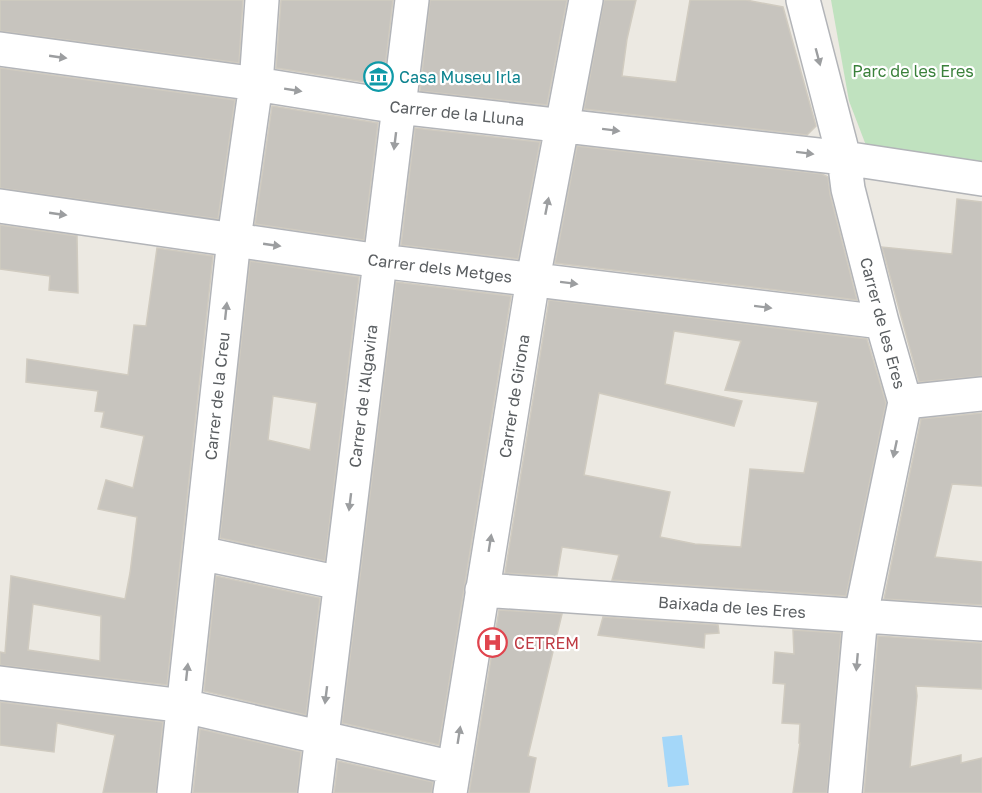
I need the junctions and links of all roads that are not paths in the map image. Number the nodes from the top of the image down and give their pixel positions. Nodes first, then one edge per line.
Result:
1 (262, 0) edge
2 (412, 0) edge
3 (586, 0) edge
4 (803, 0) edge
5 (0, 49) edge
6 (256, 84) junction
7 (399, 107) junction
8 (564, 125) junction
9 (844, 158) junction
10 (982, 179) edge
11 (0, 206) edge
12 (234, 239) junction
13 (380, 261) junction
14 (533, 279) junction
15 (882, 322) junction
16 (982, 394) edge
17 (905, 402) junction
18 (200, 553) junction
19 (340, 583) junction
20 (482, 590) junction
21 (861, 615) junction
22 (982, 624) edge
23 (0, 683) edge
24 (184, 706) junction
25 (321, 736) junction
26 (452, 781) edge
27 (174, 793) edge
28 (315, 793) edge
29 (845, 793) edge

1 - 6 street, Carrer de la Creu
2 - 7 street, Carrer de l'Algavira
3 - 8 street, Carrer de Girona
4 -> 9 street, Carrer de les Eres
5 -> 6 street, Carrer de la Lluna
6 -> 7 street, Carrer de la Lluna
6 - 12 street, Carrer de la Creu
7 - 8 street, Carrer de la Lluna
7 -> 13 street, Carrer de l'Algavira
8 -> 9 street, Carrer de la Lluna
14 -> 8 street, Carrer de Girona
9 - 10 street, Carrer de la Lluna
9 - 15 street, Carrer de les Eres
11 -> 12 street, Carrer dels Metges
12 -> 13 street, Carrer dels Metges
18 -> 12 street, Carrer de la Creu
13 - 14 street, Carrer dels Metges
13 -> 19 street, Carrer de l'Algavira
14 -> 15 street, Carrer dels Metges
20 -> 14 street, Carrer de Girona
15 - 17 street, Carrer de les Eres
16 - 17 street
17 -> 21 street, Carrer de les Eres
18 - 19 street
24 -> 18 street, Carrer de la Creu
19 -> 25 street, Carrer de l'Algavira
20 - 21 street, Baixada de les Eres
26 -> 20 street, Carrer de Girona
21 - 22 street, Baixada de les Eres
21 -> 29 street, Carrer de les Eres
23 - 24 street
24 - 25 street
24 - 27 street, Carrer de la Creu
25 - 26 street
25 - 28 street, Carrer de l'Algavira

